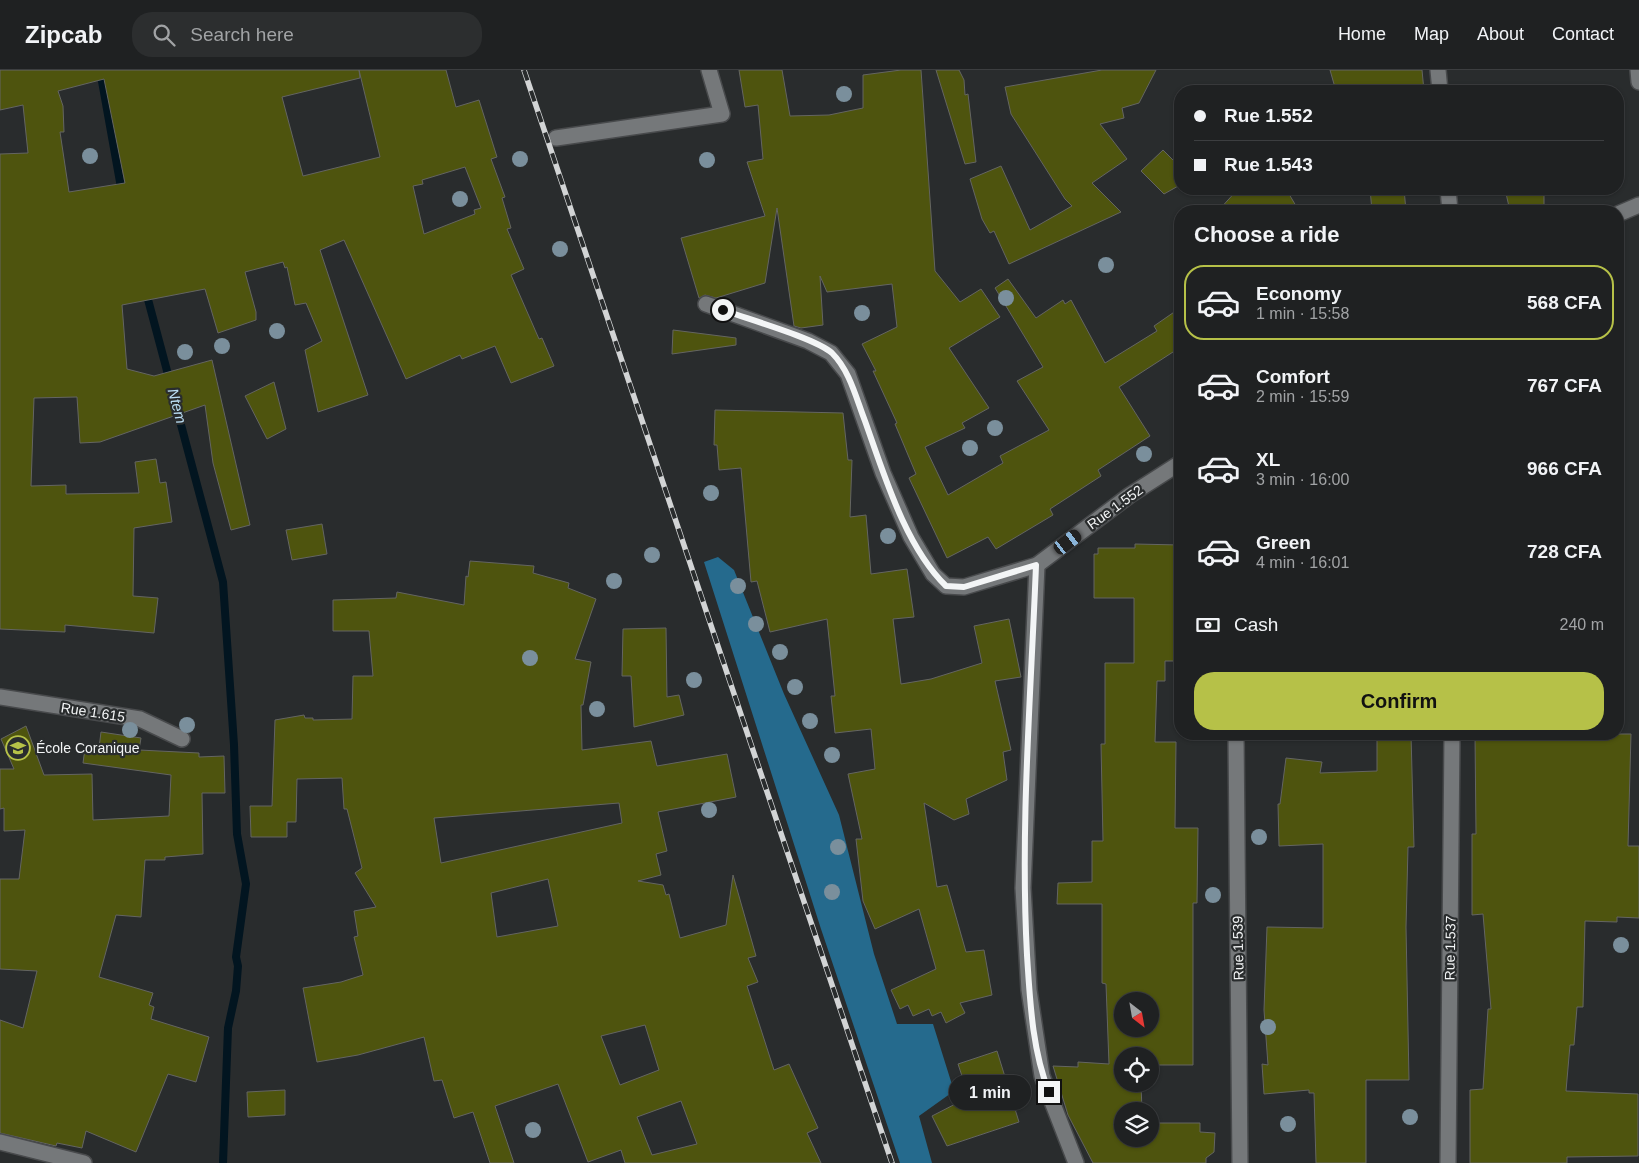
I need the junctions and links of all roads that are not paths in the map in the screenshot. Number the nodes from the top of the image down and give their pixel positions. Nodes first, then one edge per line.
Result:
1 (709, 70) edge
2 (1438, 70) edge
3 (1638, 70) edge
4 (1639, 82) edge
5 (1439, 85) edge
6 (556, 138) dead end
7 (1639, 205) edge
8 (1624, 211) edge
9 (706, 304) dead end
10 (1174, 467) edge
11 (1036, 565) junction
12 (0, 697) edge
13 (182, 739) dead end
14 (1236, 740) edge
15 (1452, 740) edge
16 (0, 1142) edge
17 (84, 1163) edge
18 (1076, 1163) edge
19 (1240, 1163) edge
20 (1448, 1163) edge

1 - 6 street
2 - 5 street
3 - 4 street
7 - 8 street
9 - 11 street, Rue 1.552
10 - 11 street, Rue 1.552
11 - 18 street
12 - 13 street, Rue 1.615
14 - 19 street, Rue 1.539
15 - 20 street, Rue 1.537
16 - 17 street

